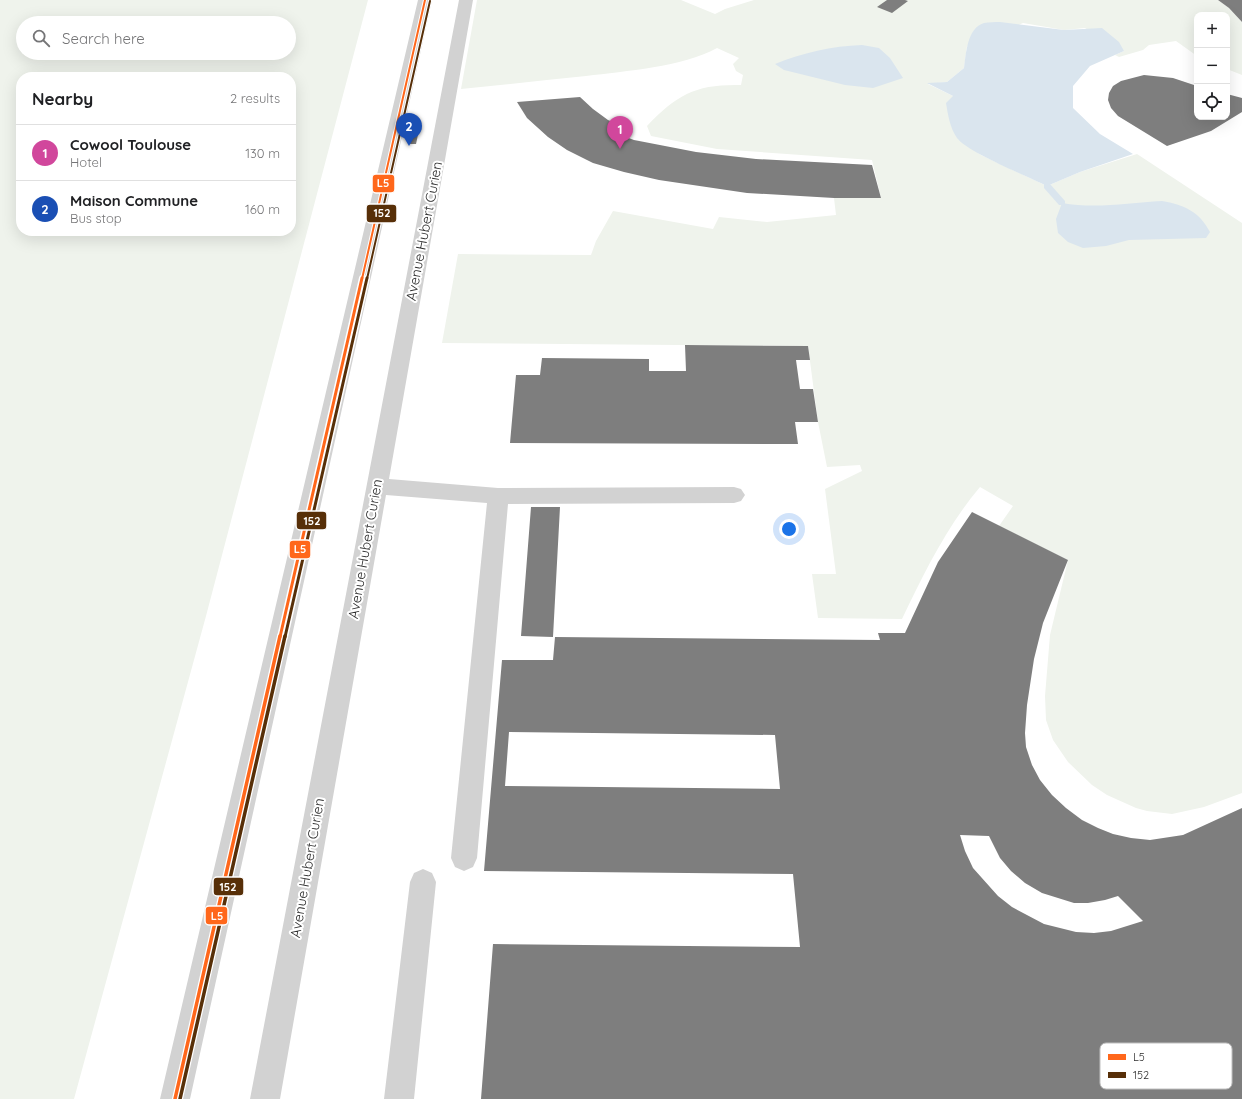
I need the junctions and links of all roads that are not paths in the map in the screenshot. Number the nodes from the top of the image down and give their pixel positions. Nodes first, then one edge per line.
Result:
1 (425, 0) edge
2 (466, 0) edge
3 (377, 486) junction
4 (734, 495) dead end
5 (498, 496) junction
6 (464, 858) dead end
7 (423, 882) dead end
8 (175, 1099) edge
9 (265, 1099) edge
10 (398, 1099) edge

1 - 8 street
2 - 3 street, Avenue Hubert Curien
3 - 5 street
3 - 9 street, Avenue Hubert Curien
4 - 5 street
5 - 6 street
7 - 10 street

